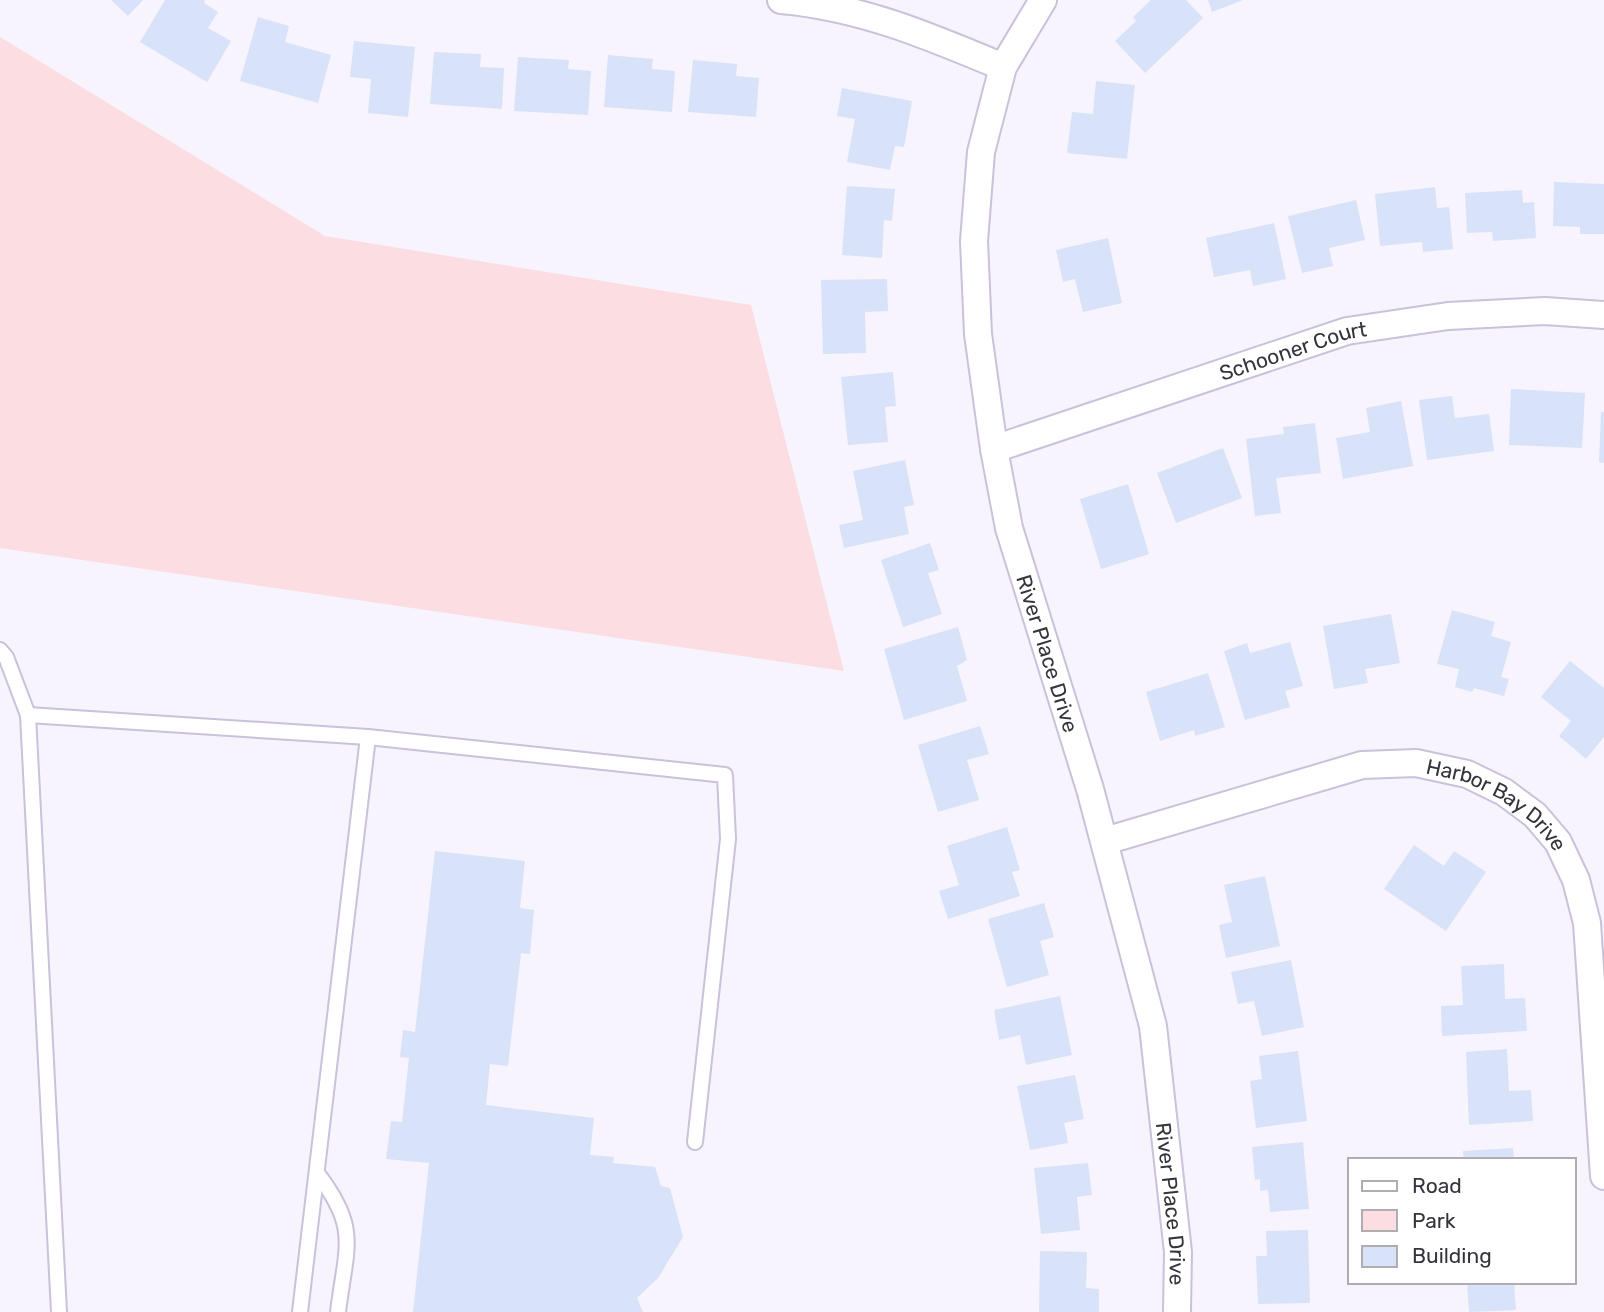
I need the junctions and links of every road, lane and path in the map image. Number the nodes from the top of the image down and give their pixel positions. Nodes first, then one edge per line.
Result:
1 (781, 0) edge
2 (1043, 0) edge
3 (1003, 67) junction
4 (1604, 315) edge
5 (994, 449) junction
6 (0, 650) edge
7 (28, 715) junction
8 (368, 737) junction
9 (1105, 841) junction
10 (695, 1142) dead end
11 (317, 1172) junction
12 (1604, 1176) edge
13 (59, 1312) edge
14 (300, 1312) edge
15 (338, 1312) edge
16 (1177, 1312) edge

1 - 3 street
2 - 3 street, River Place Drive
3 - 5 street, River Place Drive
4 - 5 street, Schooner Court
5 - 9 street, River Place Drive
6 - 7 lane
7 - 8 lane
7 - 13 lane
8 - 10 lane
8 - 11 lane
9 - 12 street, Harbor Bay Drive
9 - 16 street, River Place Drive
11 - 14 lane
11 - 15 lane

